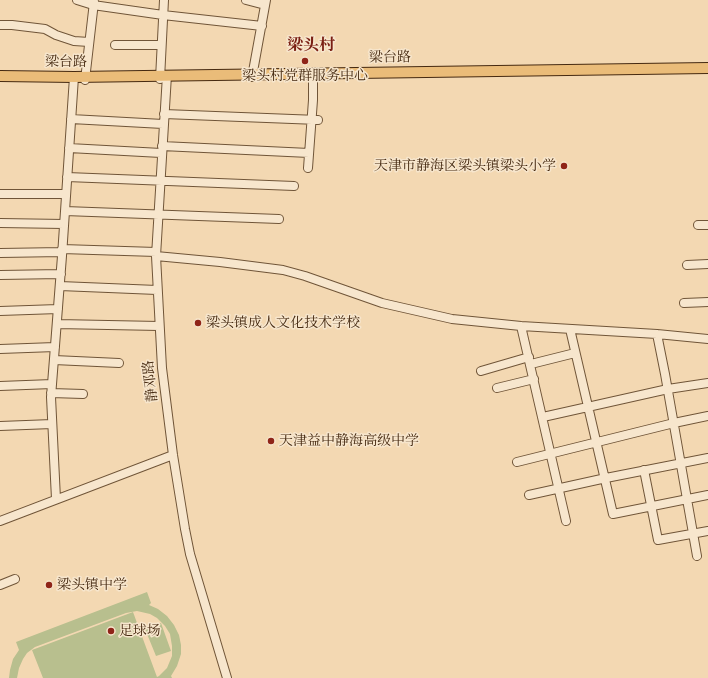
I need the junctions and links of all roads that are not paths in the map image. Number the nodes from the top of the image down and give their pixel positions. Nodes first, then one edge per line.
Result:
1 (77, 0) edge
2 (164, 0) edge
3 (246, 0) edge
4 (266, 2) edge
5 (94, 3) edge
6 (163, 15) junction
7 (0, 25) edge
8 (262, 26) junction
9 (89, 42) junction
10 (115, 45) dead end
11 (161, 45) junction
12 (708, 68) edge
13 (708, 73) edge
14 (252, 75) junction
15 (313, 75) junction
16 (0, 76) edge
17 (163, 77) junction
18 (85, 78) junction
19 (74, 79) junction
20 (0, 80) edge
21 (164, 114) junction
22 (71, 119) junction
23 (315, 120) junction
24 (163, 124) junction
25 (69, 148) junction
26 (162, 150) junction
27 (309, 153) junction
28 (308, 168) dead end
29 (67, 177) junction
30 (160, 181) junction
31 (294, 186) dead end
32 (0, 194) edge
33 (66, 194) junction
34 (65, 211) junction
35 (158, 215) junction
36 (279, 219) dead end
37 (0, 223) edge
38 (64, 224) junction
39 (698, 225) dead end
40 (708, 225) edge
41 (62, 250) junction
42 (0, 253) edge
43 (156, 254) junction
44 (708, 264) edge
45 (687, 265) dead end
46 (60, 274) junction
47 (0, 276) edge
48 (60, 286) junction
49 (157, 290) junction
50 (708, 302) edge
51 (684, 303) dead end
52 (58, 308) junction
53 (0, 311) edge
54 (56, 324) junction
55 (159, 326) junction
56 (522, 326) junction
57 (570, 329) junction
58 (657, 334) junction
59 (708, 339) edge
60 (55, 348) junction
61 (0, 349) edge
62 (575, 353) junction
63 (54, 360) junction
64 (530, 361) junction
65 (120, 363) dead end
66 (480, 370) dead end
67 (534, 379) junction
68 (708, 383) edge
69 (52, 384) junction
70 (0, 386) edge
71 (497, 388) dead end
72 (668, 389) junction
73 (51, 393) junction
74 (83, 394) dead end
75 (588, 407) junction
76 (708, 416) edge
77 (543, 417) junction
78 (674, 423) junction
79 (52, 424) junction
80 (0, 426) edge
81 (597, 442) junction
82 (551, 453) junction
83 (172, 455) junction
84 (708, 458) edge
85 (517, 462) dead end
86 (681, 463) junction
87 (644, 470) junction
88 (606, 478) junction
89 (559, 488) junction
90 (529, 495) dead end
91 (708, 495) edge
92 (56, 499) junction
93 (687, 499) junction
94 (651, 506) junction
95 (0, 521) edge
96 (566, 521) dead end
97 (708, 530) edge
98 (693, 533) junction
99 (697, 556) dead end
100 (15, 579) dead end
101 (0, 585) edge
102 (227, 678) edge

1 - 5 street
2 - 6 street, 静邓路
3 - 4 street
4 - 8 street
5 - 6 street
5 - 9 street
6 - 8 street
6 - 11 street, 静邓路
7 - 9 street
8 - 14 street
9 - 18 street
10 - 11 street
11 - 17 street, 静邓路
12 - 15 main road, 梁台路
13 - 15 main road, 梁台路
14 - 15 main road, 梁台路
14 - 17 main road, 梁台路
15 - 23 street
16 - 19 main road, 梁台路
17 - 18 main road, 梁台路
17 - 21 street, 静邓路
18 - 19 main road, 梁台路
19 - 20 main road, 梁台路
19 - 22 street
21 - 23 street
21 - 24 street, 静邓路
22 - 24 street
22 - 25 street
23 - 27 street
24 - 26 street, 静邓路
25 - 26 street
25 - 29 street
26 - 27 street
26 - 30 street, 静邓路
27 - 28 street
29 - 30 street
29 - 33 street
30 - 31 street
30 - 35 street, 静邓路
32 - 33 street
33 - 34 street
34 - 35 street
34 - 38 street
35 - 36 street
35 - 43 street, 静邓路
37 - 38 street
38 - 41 street
39 - 40 street
41 - 42 street
41 - 43 street
41 - 46 street
43 - 49 street, 静邓路
43 - 56 street
44 - 45 street
46 - 47 street
46 - 48 street
48 - 49 street
48 - 52 street
49 - 55 street, 静邓路
50 - 51 street
52 - 53 street
52 - 54 street
54 - 55 street
54 - 60 street
55 - 83 street, 静邓路
56 - 57 street
56 - 64 street
57 - 58 street
57 - 62 street
58 - 59 street
58 - 72 street
60 - 61 street
60 - 63 street
62 - 64 street
62 - 75 street
63 - 65 street
63 - 69 street
64 - 66 street
64 - 67 street
67 - 71 street
67 - 77 street
68 - 72 street
69 - 70 street
69 - 73 street
72 - 75 street
72 - 78 street
73 - 74 street
73 - 79 street
75 - 77 street
75 - 81 street
76 - 78 street
77 - 82 street
78 - 81 street
78 - 86 street
79 - 80 street
79 - 92 street
81 - 82 street
81 - 88 street
82 - 85 street
82 - 89 street
83 - 92 street
83 - 102 street, 静邓路
84 - 86 street
86 - 87 street
86 - 93 street
87 - 88 street
87 - 94 street
88 - 89 street
88 - 94 street
89 - 90 street
89 - 96 street
91 - 93 street
92 - 95 street
93 - 94 street
93 - 98 street
94 - 98 street
97 - 98 street
98 - 99 street
100 - 101 street

